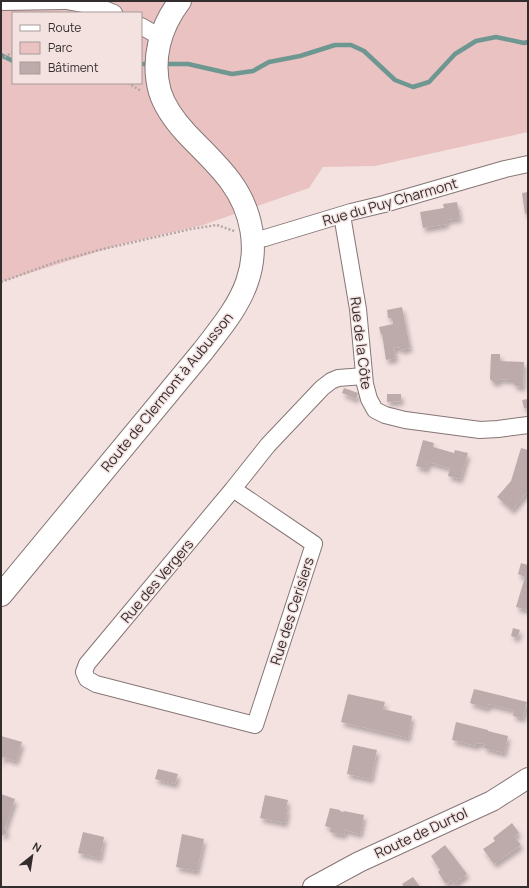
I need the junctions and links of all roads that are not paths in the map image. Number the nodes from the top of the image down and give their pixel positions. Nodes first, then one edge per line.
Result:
1 (63, 1) edge
2 (66, 1) edge
3 (180, 1) edge
4 (1, 2) edge
5 (112, 12) edge
6 (142, 27) edge
7 (160, 37) junction
8 (528, 164) edge
9 (342, 215) junction
10 (253, 240) junction
11 (364, 376) junction
12 (528, 425) edge
13 (234, 489) junction
14 (1, 595) edge
15 (255, 725) joint
16 (528, 778) edge
17 (313, 887) edge

1 - 4 street
2 - 5 street
3 - 7 main road, Route de Clermont à Aubusson
6 - 7 street
7 - 10 main road, Route de Clermont à Aubusson
8 - 9 street, Rue du Puy Charmont
9 - 10 street, Rue du Puy Charmont
9 - 11 street, Rue de la Côte
10 - 14 main road, Route de Clermont à Aubusson
11 - 12 street, Rue de la Côte
11 - 13 street, Rue des Vergers
13 - 15 street, Rue des Cerisiers
13 - 15 street, Rue des Vergers
16 - 17 street, Route de Durtol

